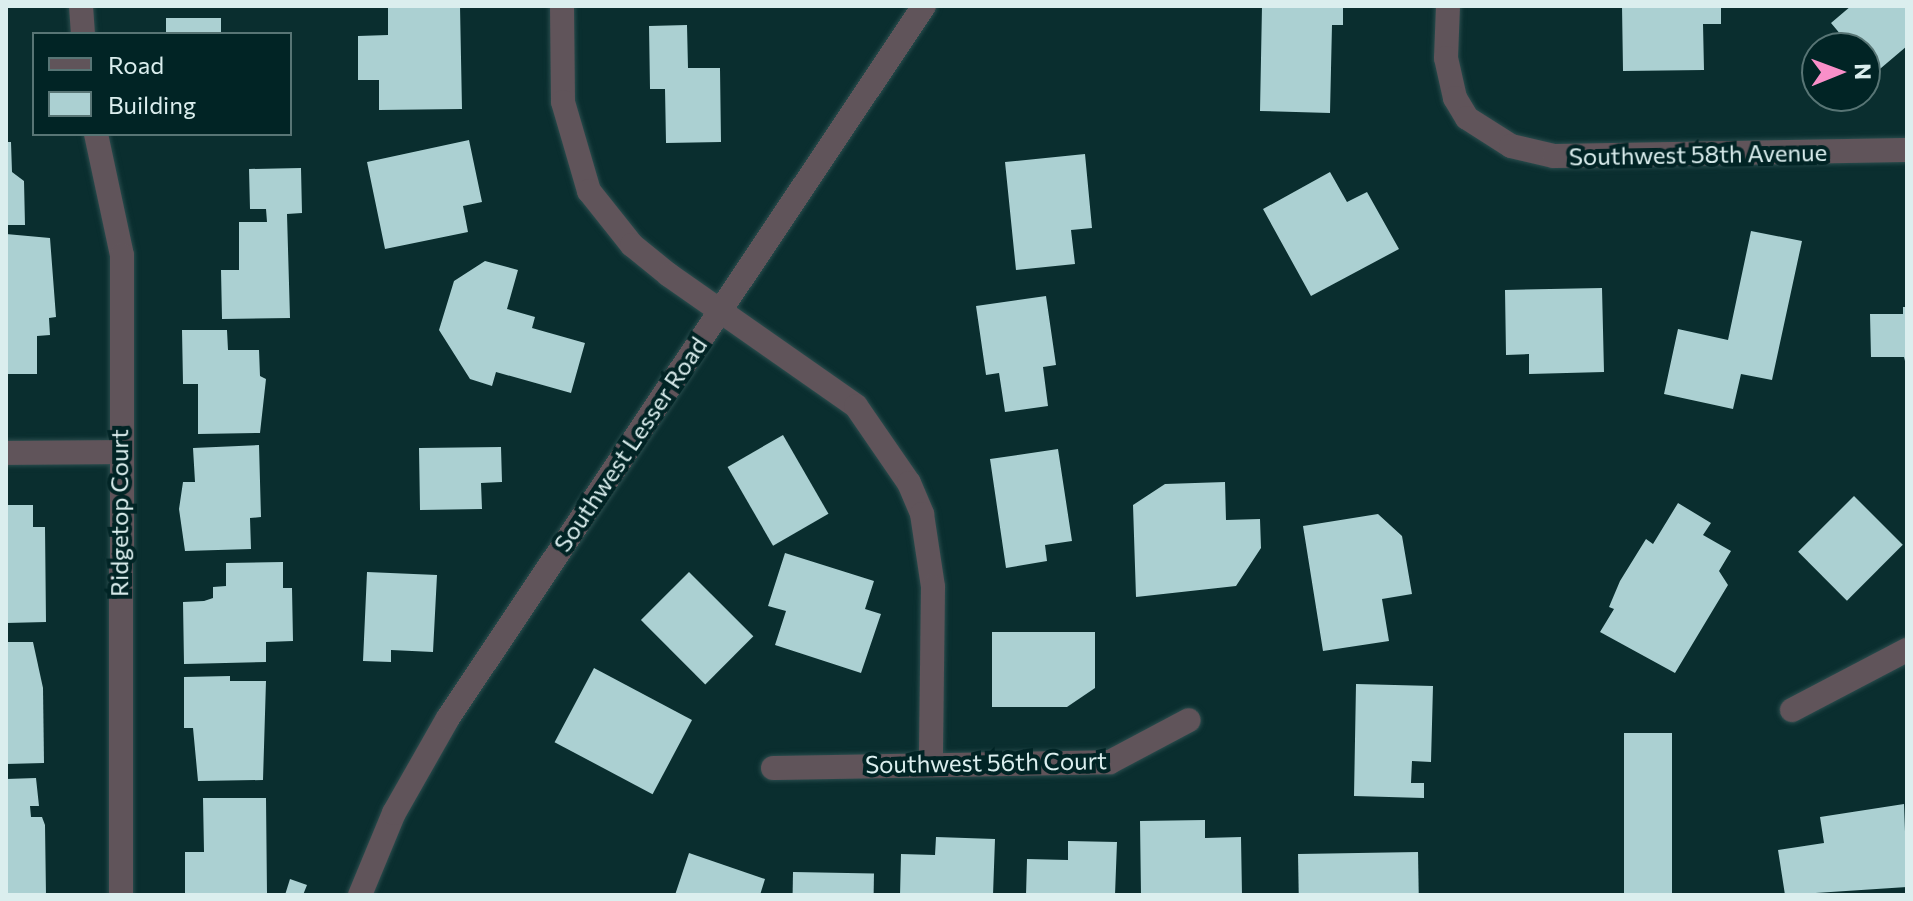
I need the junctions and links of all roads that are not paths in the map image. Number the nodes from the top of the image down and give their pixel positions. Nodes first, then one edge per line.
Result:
1 (81, 6) edge
2 (562, 6) edge
3 (924, 6) edge
4 (1448, 6) edge
5 (83, 32) edge
6 (96, 136) edge
7 (1907, 150) edge
8 (719, 311) junction
9 (117, 452) junction
10 (6, 453) edge
11 (1907, 650) edge
12 (1792, 710) dead end
13 (1189, 720) dead end
14 (931, 762) junction
15 (773, 768) dead end
16 (121, 895) edge
17 (360, 895) edge

1 - 5 street
2 - 8 street
3 - 8 street, Southwest Lesser Road
4 - 7 street, Southwest 58th Avenue
6 - 9 street, Ridgetop Court
8 - 14 street
8 - 17 street, Southwest Lesser Road
9 - 10 street
9 - 16 street, Ridgetop Court
11 - 12 street
13 - 14 street, Southwest 56th Court
14 - 15 street, Southwest 56th Court

